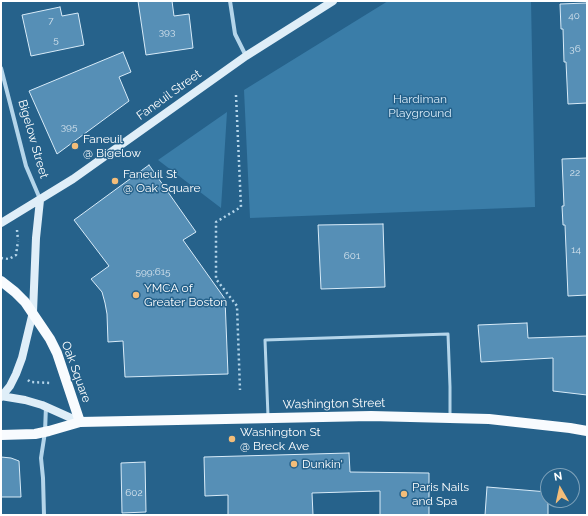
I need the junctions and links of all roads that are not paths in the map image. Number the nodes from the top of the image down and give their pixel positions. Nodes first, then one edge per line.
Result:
1 (230, 1) edge
2 (333, 1) edge
3 (246, 56) junction
4 (1, 68) edge
5 (40, 200) junction
6 (1, 223) edge
7 (1, 281) edge
8 (33, 312) junction
9 (1, 396) edge
10 (46, 406) junction
11 (450, 417) junction
12 (268, 418) junction
13 (80, 422) junction
14 (587, 431) edge
15 (45, 432) junction
16 (1, 435) edge
17 (44, 515) edge

1 - 3 street
2 - 3 street, Faneuil Street
3 - 5 street, Faneuil Street
4 - 5 street, Bigelow Street
5 - 6 street, Faneuil Street
5 - 8 street, Bigelow Street
7 - 8 main road, Oak Square
8 - 9 street
8 - 13 main road, Oak Square
9 - 10 street, Washington Street
10 - 13 street, Washington Street
10 - 15 street
11 - 12 main road, Washington Street
11 - 12 lane
11 - 14 main road, Washington Street
12 - 13 main road, Washington Street
13 - 15 main road, Washington Street
15 - 16 main road, Washington Street
15 - 17 street

